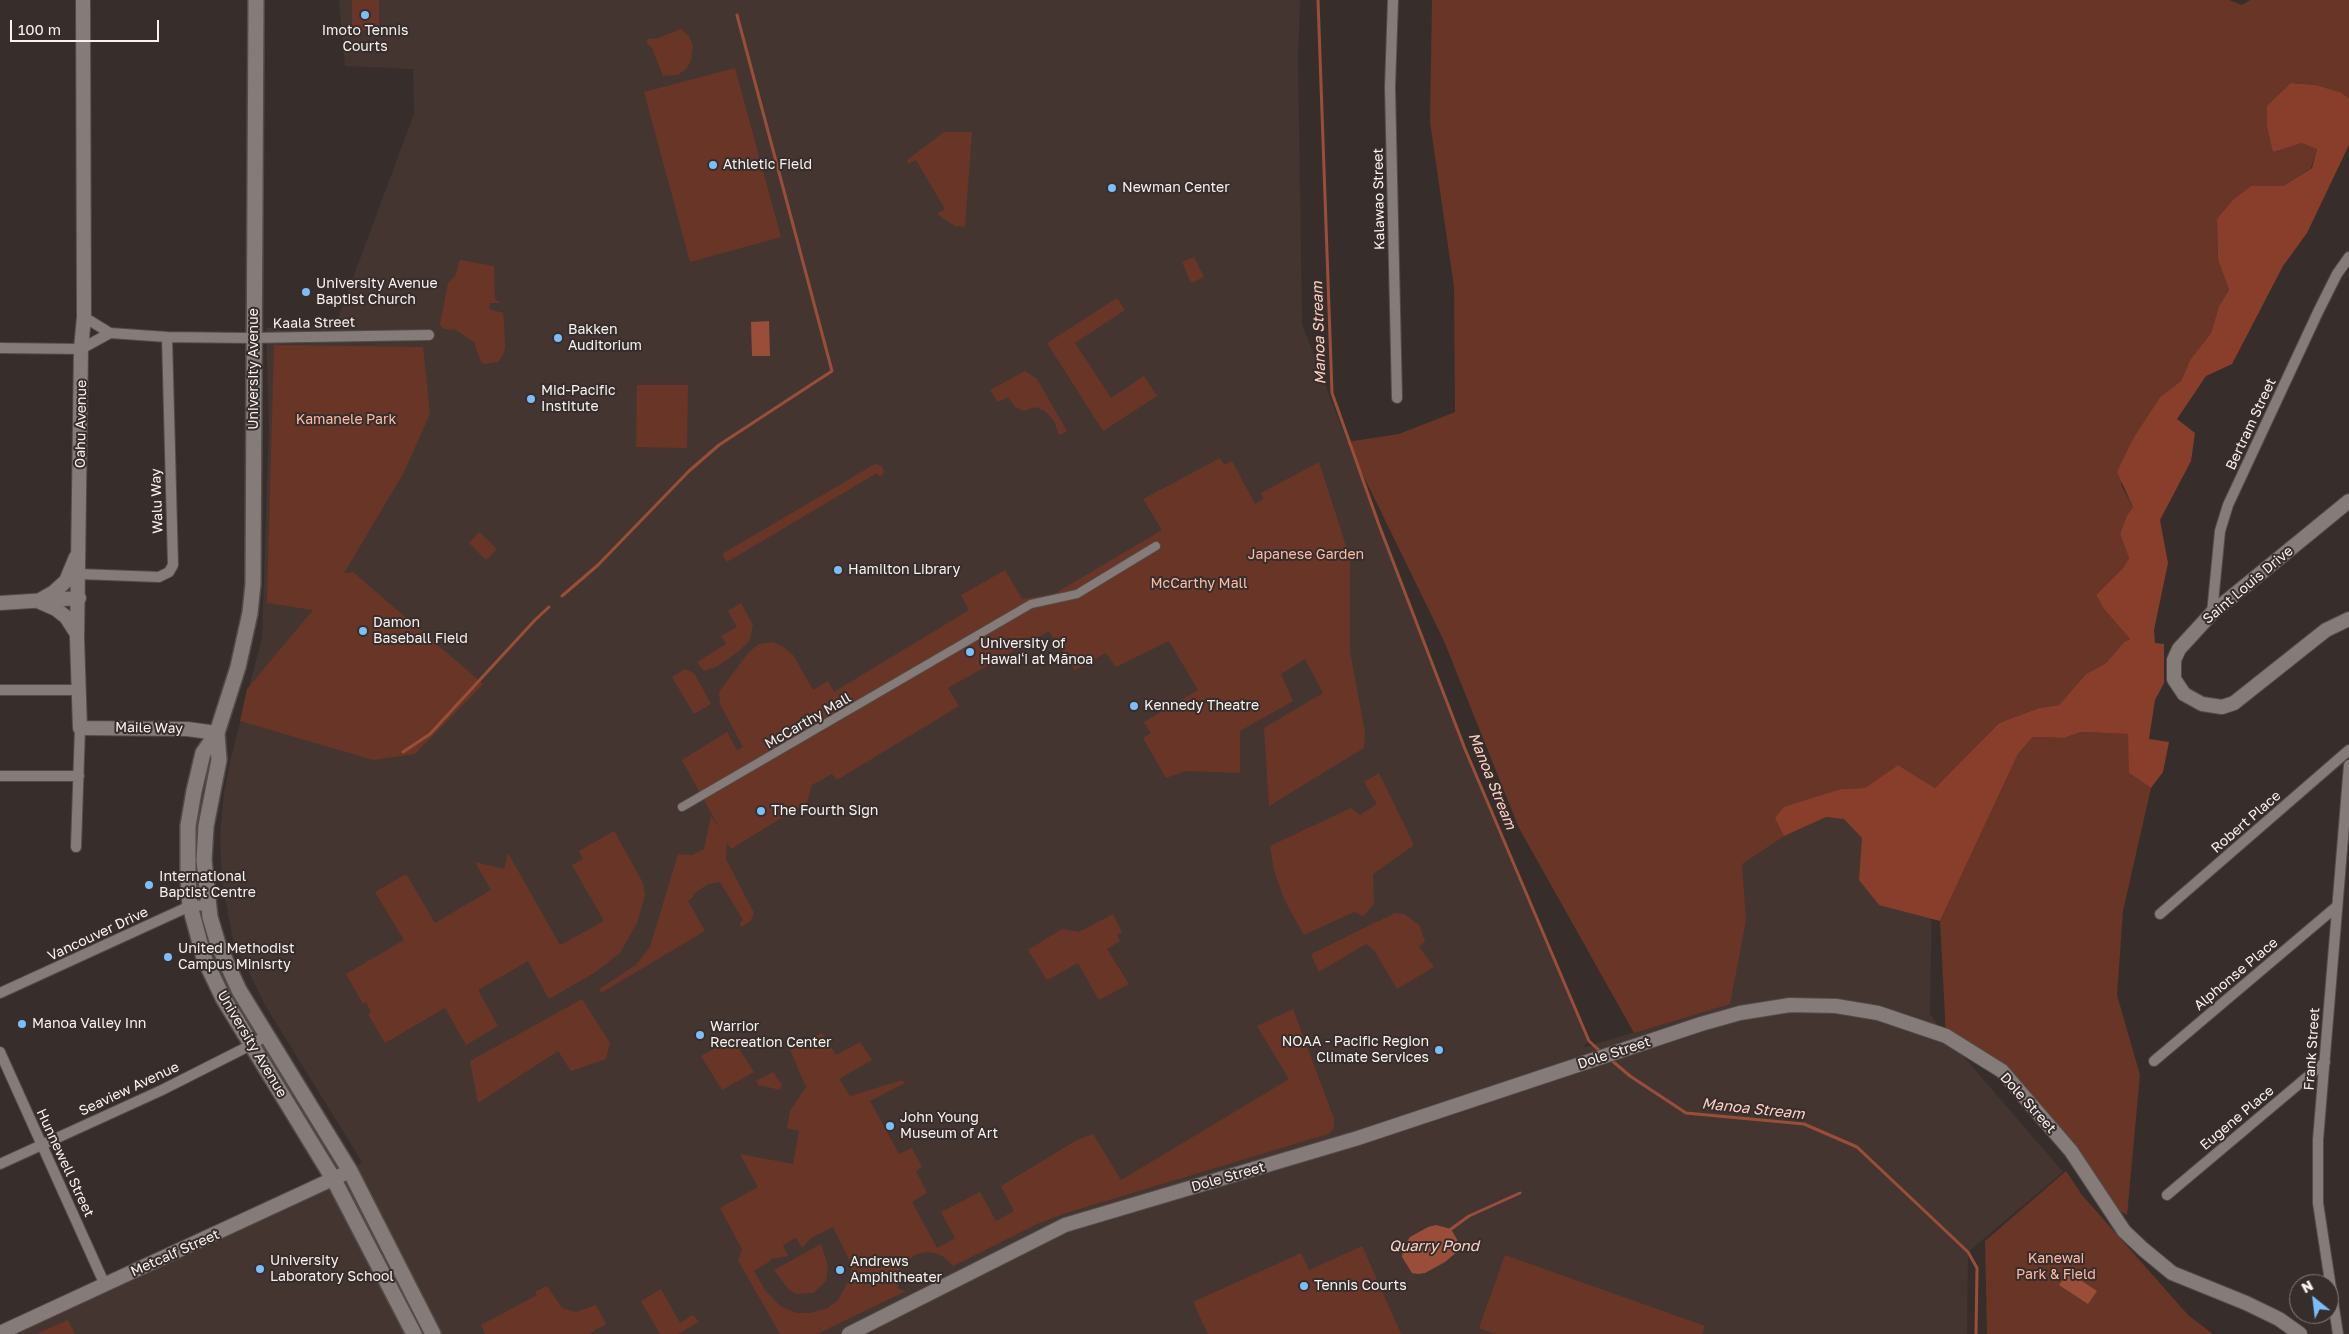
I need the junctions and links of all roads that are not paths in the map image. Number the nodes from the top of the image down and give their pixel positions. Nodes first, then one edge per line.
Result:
1 (83, 0) edge
2 (256, 0) edge
3 (1393, 0) edge
4 (2349, 257) edge
5 (84, 316) junction
6 (110, 333) junction
7 (429, 335) dead end
8 (168, 338) junction
9 (253, 338) junction
10 (0, 348) edge
11 (81, 349) junction
12 (1397, 398) dead end
13 (2349, 501) edge
14 (2349, 510) edge
15 (2328, 519) junction
16 (79, 546) junction
17 (1156, 546) dead end
18 (79, 574) junction
19 (79, 598) junction
20 (0, 602) edge
21 (37, 602) junction
22 (2212, 613) junction
23 (2349, 619) edge
24 (78, 638) junction
25 (0, 690) edge
26 (79, 690) junction
27 (80, 728) junction
28 (217, 733) junction
29 (2349, 750) edge
30 (2349, 765) edge
31 (0, 776) edge
32 (78, 776) junction
33 (682, 807) dead end
34 (76, 847) dead end
35 (208, 905) junction
36 (190, 906) junction
37 (2336, 907) junction
38 (2160, 914) dead end
39 (0, 993) edge
40 (267, 1034) junction
41 (251, 1045) junction
42 (1, 1059) edge
43 (2154, 1061) dead end
44 (2325, 1062) junction
45 (42, 1145) junction
46 (0, 1164) edge
47 (350, 1171) junction
48 (334, 1180) junction
49 (2167, 1195) dead end
50 (104, 1286) junction
51 (0, 1333) edge
52 (414, 1334) edge
53 (434, 1334) edge
54 (849, 1334) edge
55 (2300, 1334) edge
56 (2338, 1334) edge

1 - 5 street, Oahu Avenue
2 - 9 main road, University Avenue
3 - 12 street, Kalawao Street
4 - 22 street, Bertram Street
5 - 6 street, Kaala Street
5 - 11 street, Oahu Avenue
6 - 8 street, Kaala Street
6 - 11 street
7 - 9 street, Kaala Street
8 - 9 street, Kaala Street
8 - 18 street, Walu Way
9 - 28 main road, University Avenue
10 - 11 street
11 - 16 street, Oahu Avenue
13 - 15 street, Saint Louis Drive
14 - 15 street
15 - 22 street, Saint Louis Drive
16 - 18 street, Oahu Avenue
16 - 21 street
17 - 33 street, McCarthy Mall
18 - 19 street, Oahu Avenue
19 - 21 street
19 - 24 street, Oahu Avenue
20 - 21 street
21 - 24 street
22 - 23 street, Saint Louis Drive
24 - 26 street, Oahu Avenue
25 - 26 street
26 - 27 street, Oahu Avenue
27 - 28 street, Maile Way
27 - 32 street, Oahu Avenue
28 - 35 main road, University Avenue
28 - 36 main road, University Avenue
29 - 38 street, Robert Place
30 - 37 street, Frank Street
31 - 32 street
32 - 34 street, Oahu Avenue
35 - 36 street, Vancouver Drive
35 - 40 main road, University Avenue
36 - 39 street, Vancouver Drive
36 - 41 main road, University Avenue
37 - 43 street, Alphonse Place
37 - 44 street, Frank Street
40 - 41 street, Seaview Avenue
40 - 47 main road, University Avenue
41 - 45 street, Seaview Avenue
41 - 48 main road, University Avenue
42 - 45 street, Hunnewell Street
44 - 49 street, Eugene Place
44 - 56 street, Frank Street
45 - 46 street, Seaview Avenue
45 - 50 street, Hunnewell Street
47 - 48 street, Metcalf Street
47 - 53 main road, University Avenue
48 - 50 street, Metcalf Street
48 - 52 main road, University Avenue
50 - 51 street, Metcalf Street
54 - 55 street, Dole Street

